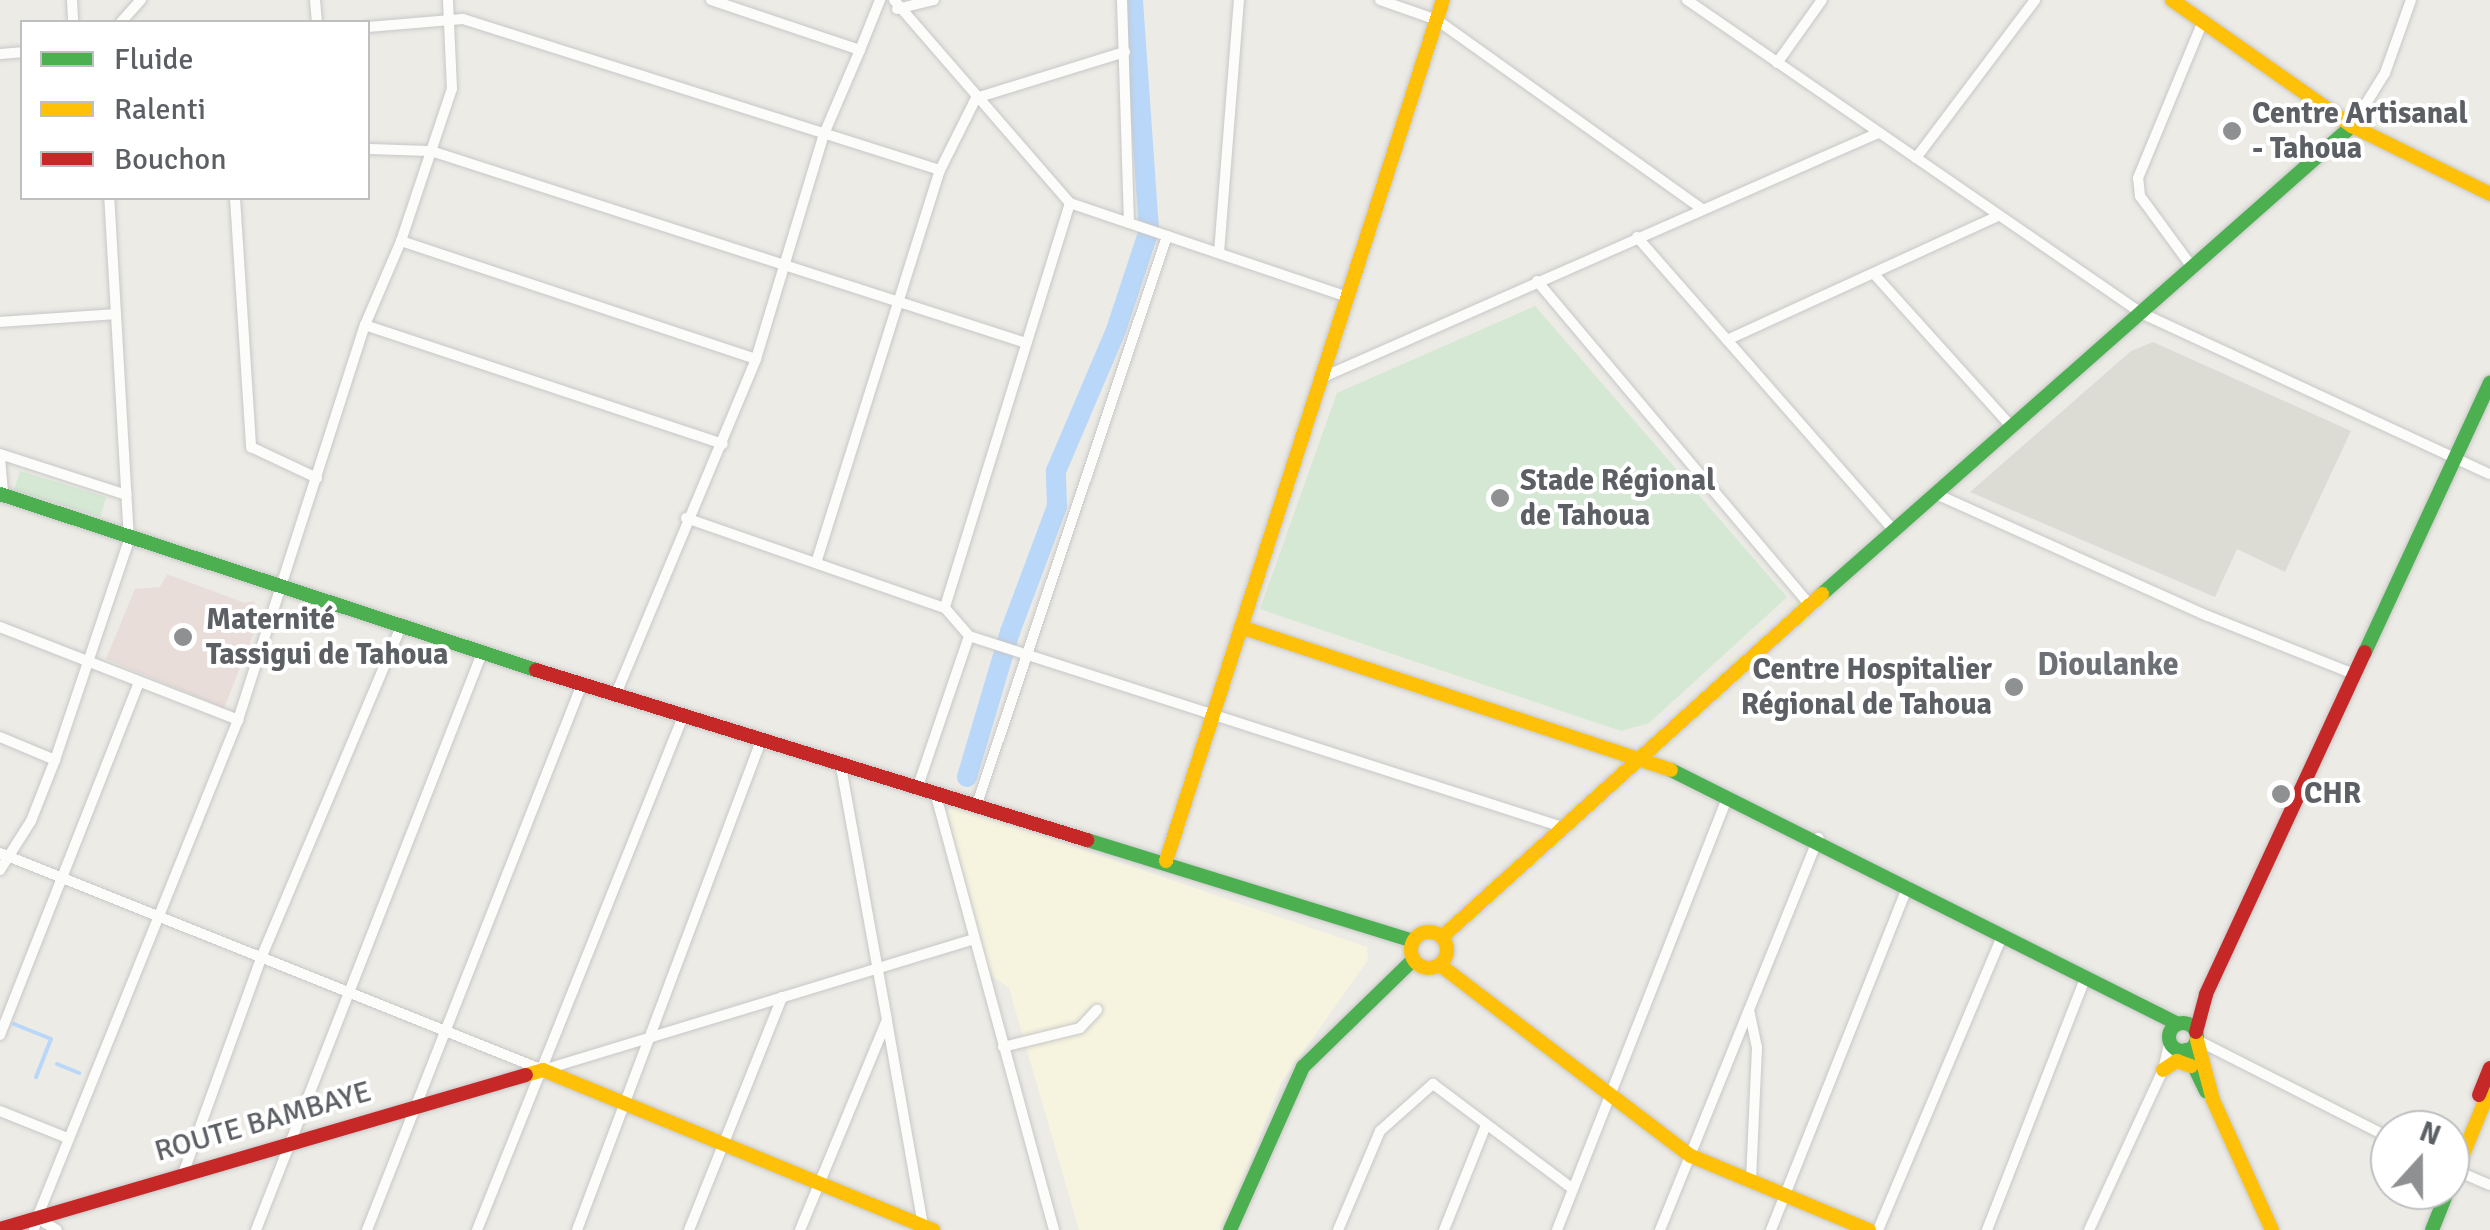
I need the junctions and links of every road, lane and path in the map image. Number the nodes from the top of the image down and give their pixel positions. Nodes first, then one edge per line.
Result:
1 (141, 0) edge
2 (448, 0) edge
3 (880, 0) edge
4 (934, 0) edge
5 (1122, 0) edge
6 (1239, 0) edge
7 (1380, 0) edge
8 (1443, 0) edge
9 (1687, 0) edge
10 (1822, 0) edge
11 (2035, 0) edge
12 (2172, 0) edge
13 (2412, 0) edge
14 (715, 1) edge
15 (895, 4) edge
16 (123, 20) edge
17 (1437, 20) junction
18 (2202, 22) junction
19 (450, 24) junction
20 (370, 27) edge
21 (860, 50) junction
22 (1125, 52) junction
23 (1777, 62) junction
24 (976, 98) junction
25 (2352, 126) junction
26 (1878, 132) junction
27 (824, 134) junction
28 (370, 149) edge
29 (431, 151) junction
30 (1916, 158) junction
31 (940, 170) junction
32 (2490, 194) edge
33 (109, 200) edge
34 (235, 200) edge
35 (1070, 203) junction
36 (1701, 208) junction
37 (1998, 216) junction
38 (1129, 223) junction
39 (1167, 236) junction
40 (1637, 236) junction
41 (401, 241) junction
42 (1219, 253) junction
43 (786, 266) junction
44 (2192, 268) junction
45 (1874, 274) junction
46 (1537, 281) junction
47 (1348, 297) junction
48 (901, 304) junction
49 (2140, 313) junction
50 (116, 314) junction
51 (0, 322) edge
52 (366, 326) junction
53 (1727, 340) junction
54 (1024, 342) junction
55 (756, 359) junction
56 (1321, 378) junction
57 (2490, 383) edge
58 (2012, 426) junction
59 (723, 444) junction
60 (0, 456) edge
61 (2456, 458) junction
62 (2490, 474) edge
63 (317, 478) junction
64 (1, 494) edge
65 (1936, 494) junction
66 (126, 495) junction
67 (686, 518) junction
68 (1894, 530) junction
69 (130, 540) junction
70 (816, 563) junction
71 (281, 591) junction
72 (1810, 605) junction
73 (945, 608) junction
74 (0, 627) edge
75 (1241, 627) junction
76 (400, 629) junction
77 (969, 636) junction
78 (482, 653) junction
79 (1027, 655) junction
80 (90, 662) junction
81 (2356, 675) junction
82 (139, 683) junction
83 (582, 684) junction
84 (616, 694) junction
85 (1214, 711) junction
86 (684, 714) junction
87 (238, 720) junction
88 (0, 737) edge
89 (762, 738) junction
90 (1639, 755) junction
91 (55, 760) junction
92 (840, 762) junction
93 (918, 786) junction
94 (935, 791) junction
95 (1728, 796) junction
96 (978, 804) junction
97 (1559, 826) junction
98 (1818, 838) junction
99 (3, 854) edge
100 (1166, 861) junction
101 (0, 870) edge
102 (64, 879) junction
103 (1908, 886) junction
104 (161, 918) junction
105 (1442, 937) junction
106 (2002, 937) junction
107 (971, 940) junction
108 (1412, 942) junction
109 (261, 958) junction
110 (1414, 960) junction
111 (1440, 965) junction
112 (879, 968) junction
113 (2085, 978) junction
114 (349, 993) junction
115 (2206, 994) junction
116 (782, 997) junction
117 (1098, 1010) dead end
118 (1749, 1010) junction
119 (4, 1012) edge
120 (887, 1020) junction
121 (2175, 1030) junction
122 (446, 1032) junction
123 (0, 1035) edge
124 (652, 1037) junction
125 (2193, 1041) junction
126 (1003, 1047) junction
127 (2192, 1066) junction
128 (2490, 1068) edge
129 (543, 1070) junction
130 (2163, 1070) junction
131 (2490, 1089) edge
132 (1610, 1100) junction
133 (2212, 1100) junction
134 (626, 1103) junction
135 (418, 1106) junction
136 (0, 1111) edge
137 (2470, 1120) edge
138 (1486, 1125) junction
139 (2370, 1128) edge
140 (2470, 1130) edge
141 (67, 1138) junction
142 (289, 1142) junction
143 (724, 1144) junction
144 (1691, 1156) junction
145 (182, 1174) junction
146 (1751, 1180) junction
147 (819, 1184) junction
148 (1574, 1189) junction
149 (1786, 1195) junction
150 (36, 1224) edge
151 (918, 1226) edge
152 (0, 1229) edge
153 (57, 1230) edge
154 (256, 1230) edge
155 (367, 1230) edge
156 (477, 1230) edge
157 (577, 1230) edge
158 (689, 1230) edge
159 (800, 1230) edge
160 (1054, 1230) edge
161 (1230, 1230) edge
162 (1338, 1230) edge
163 (1444, 1230) edge
164 (1557, 1230) edge
165 (1660, 1230) edge
166 (1771, 1230) edge
167 (1869, 1230) edge
168 (1878, 1230) edge
169 (1988, 1230) edge
170 (2088, 1230) edge
171 (2272, 1230) edge

1 - 16 street
2 - 19 street
3 - 21 street
4 - 15 street
5 - 22 street
6 - 42 street
7 - 17 street
8 - 17 street
9 - 23 street
10 - 23 street
11 - 30 street
12 - 18 street
13 - 25 street
14 - 21 street
15 - 24 street
17 - 36 street
17 - 47 street
18 - 25 street
18 - 44 street
19 - 20 street
19 - 27 street
19 - 29 street
21 - 27 street
22 - 24 street
22 - 38 street
23 - 26 street
24 - 31 street
24 - 35 street
25 - 32 street
25 - 44 street
26 - 30 street
26 - 36 street
27 - 31 street
27 - 43 street
28 - 29 street
29 - 41 street
29 - 43 street
30 - 37 street
31 - 48 street
33 - 50 street
34 - 63 street
35 - 38 street
35 - 54 street
36 - 40 street
37 - 45 street
37 - 49 street
38 - 39 street
39 - 42 street
39 - 79 street
40 - 46 street
40 - 53 street
41 - 52 street
41 - 55 street
42 - 47 street
43 - 48 street
43 - 55 street
44 - 49 street
45 - 53 street
45 - 58 street
46 - 56 street
46 - 72 street
47 - 56 street
48 - 54 street
48 - 70 street
49 - 58 street
49 - 61 street
50 - 51 street
50 - 66 street
52 - 59 street
52 - 63 street
53 - 68 street
54 - 73 street
55 - 59 street
56 - 75 street
57 - 61 street
58 - 65 street
59 - 67 street
60 - 64 street
60 - 66 street
61 - 62 street
61 - 81 street
63 - 71 street
64 - 69 street
65 - 68 street
65 - 81 street
66 - 69 street
67 - 70 street
67 - 84 street
68 - 72 street
69 - 71 street
69 - 80 street
70 - 73 street
71 - 76 street
71 - 87 street
72 - 90 street
73 - 77 street
74 - 80 street
75 - 85 street
75 - 90 street
76 - 78 street
76 - 109 street
77 - 79 street
77 - 93 street
78 - 83 street
78 - 114 street
79 - 85 street
79 - 96 street
80 - 82 street
80 - 91 street
81 - 115 street
82 - 87 street
82 - 102 street
83 - 84 street
83 - 122 street
84 - 86 street
85 - 97 street
85 - 100 street
86 - 89 street
86 - 129 street
87 - 104 street
88 - 91 street
89 - 92 street
89 - 124 street
90 - 95 street
90 - 97 street
91 - 99 street
92 - 93 street
92 - 112 street
93 - 94 street
94 - 96 street
94 - 107 street
95 - 98 street
95 - 132 street
96 - 100 street
97 - 105 street
98 - 103 street
98 - 118 street
99 - 101 street
99 - 102 street
100 - 108 street
102 - 104 street
102 - 119 street
103 - 106 street
103 - 149 street
104 - 109 street
104 - 141 street
105 - 108 street
105 - 111 street
106 - 113 street
106 - 168 street
107 - 112 street
107 - 126 street
108 - 110 street
109 - 114 street
109 - 145 street
110 - 111 street
110 - 161 street
111 - 132 street
112 - 116 street
112 - 120 street
113 - 121 street
113 - 169 street
114 - 122 street
114 - 142 street
115 - 121 street
115 - 125 street
116 - 124 street
116 - 143 street
117 - 126 street
118 - 144 street
118 - 146 street
119 - 123 street
120 - 147 street
120 - 151 street
121 - 125 street
121 - 125 street
121 - 130 street
122 - 129 street
122 - 135 street
124 - 129 street
124 - 134 street
125 - 127 street
125 - 130 street
125 - 133 street
125 - 139 street
126 - 160 street
127 - 130 street
127 - 133 street
128 - 137 street
129 - 134 street
129 - 135 street, ROUTE BAMBAYE
129 - 156 street
130 - 170 street
131 - 140 street
132 - 144 street
132 - 148 street
133 - 171 street
134 - 143 street
134 - 157 street
135 - 142 street, ROUTE BAMBAYE
135 - 155 street
136 - 141 street
138 - 148 street
138 - 162 street
138 - 163 street
141 - 150 street
142 - 145 street, ROUTE BAMBAYE
142 - 154 street
143 - 147 street
143 - 158 street
144 - 146 street
144 - 165 street
145 - 150 street, ROUTE BAMBAYE
146 - 149 street
147 - 151 street
147 - 159 street
148 - 164 street
149 - 166 street
149 - 167 street
150 - 152 street, ROUTE BAMBAYE
150 - 153 street

